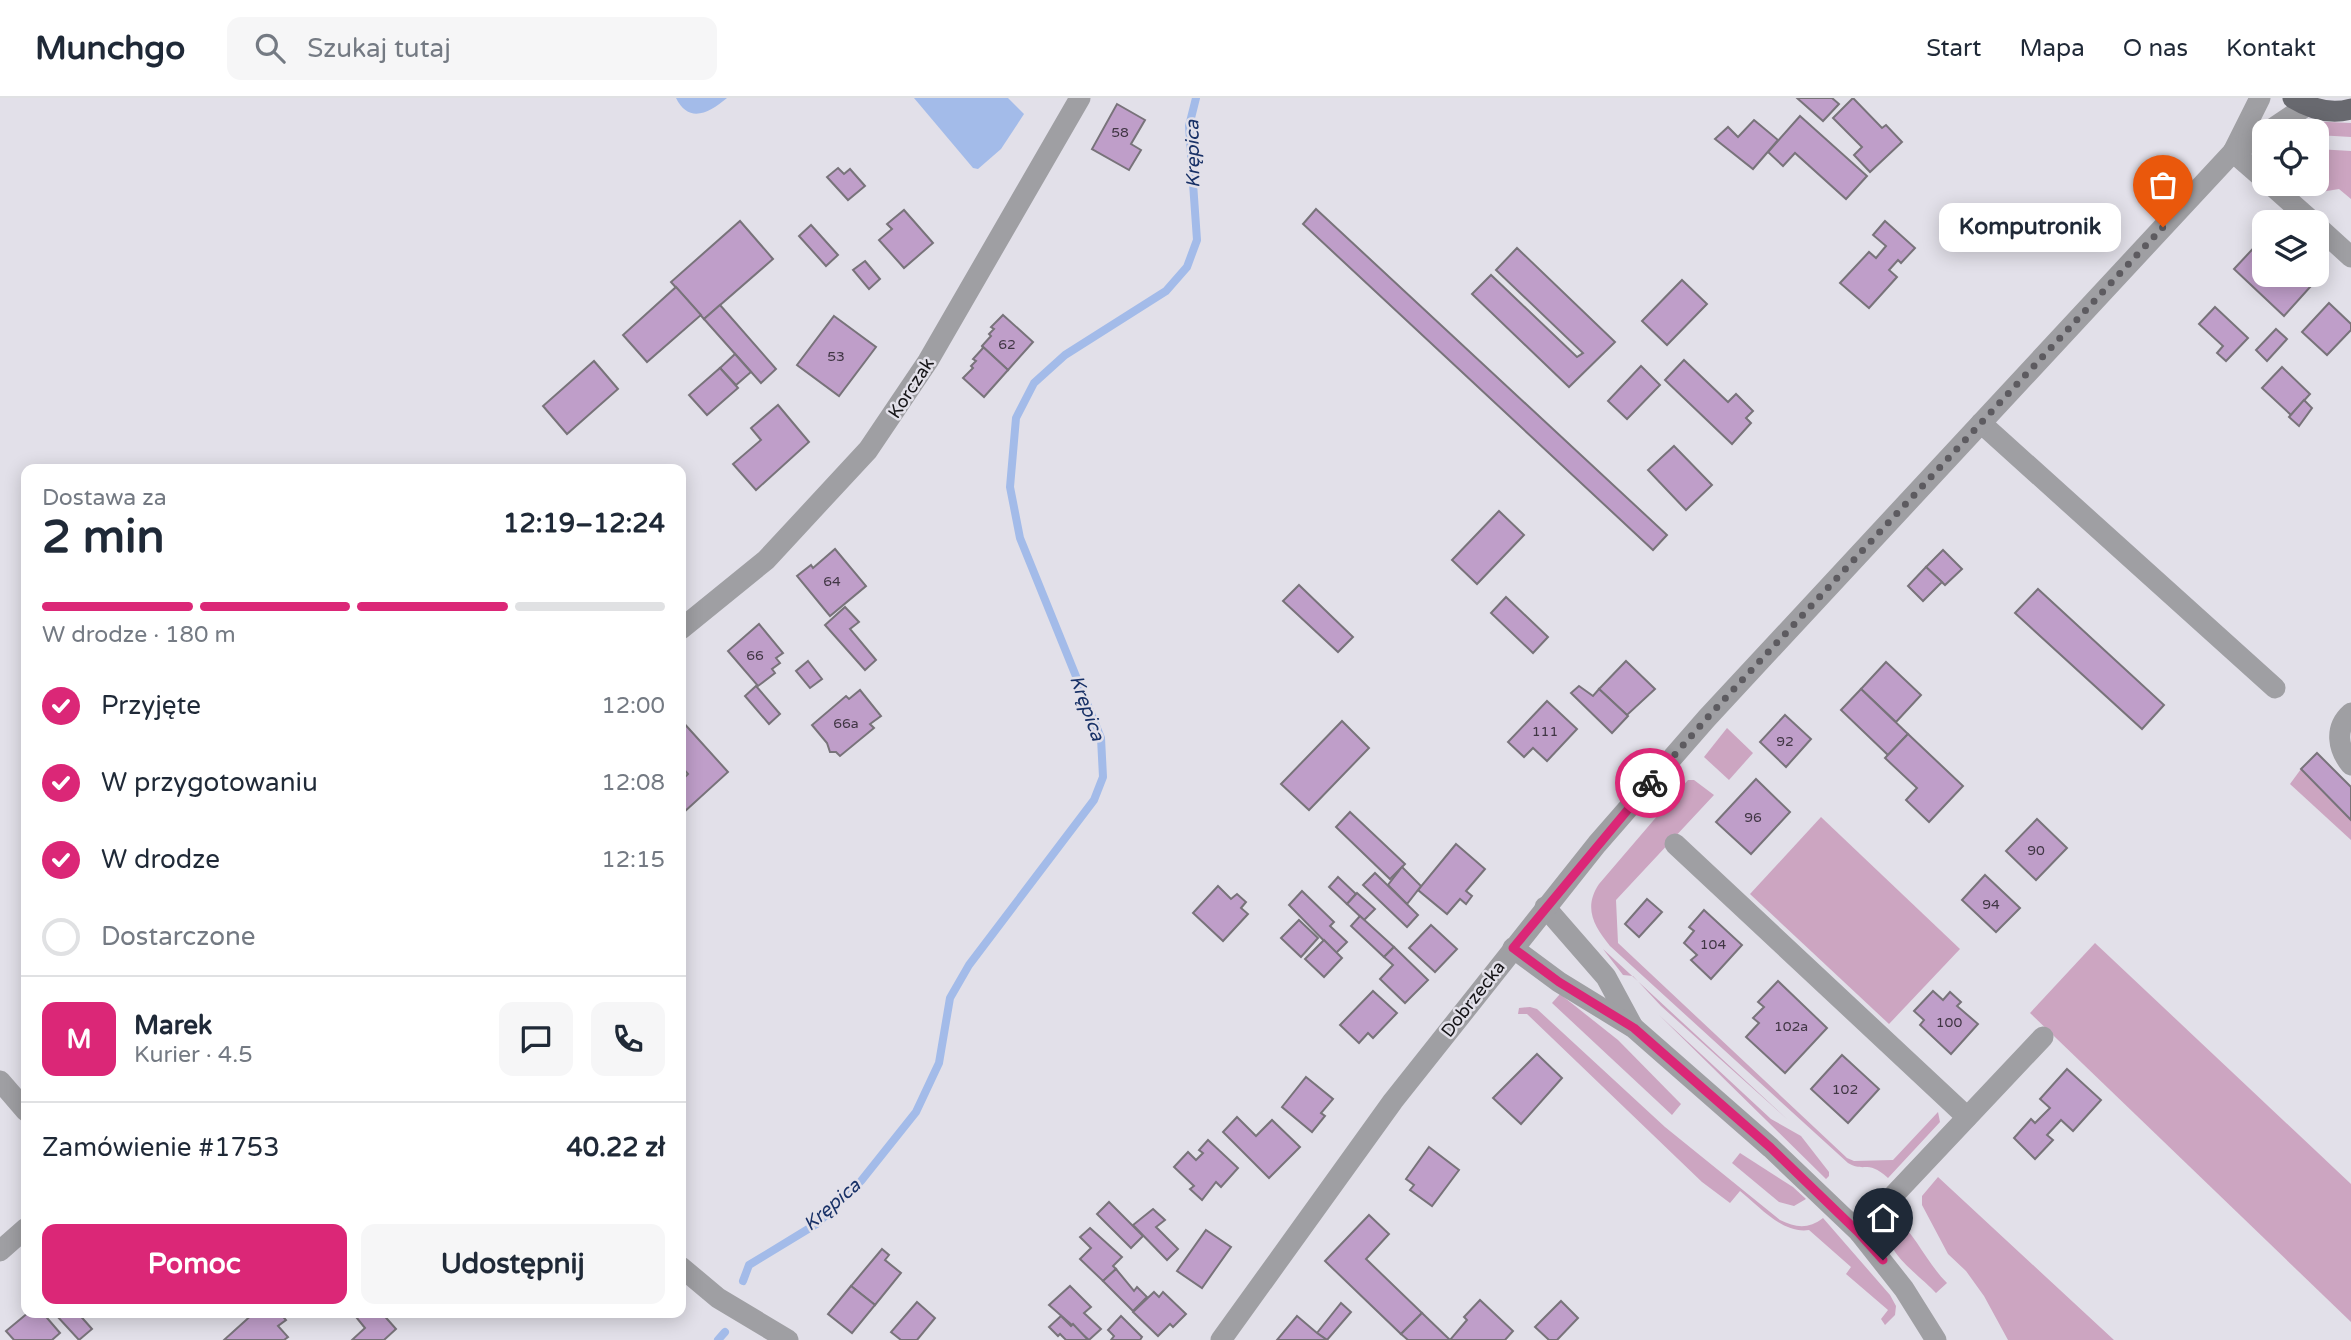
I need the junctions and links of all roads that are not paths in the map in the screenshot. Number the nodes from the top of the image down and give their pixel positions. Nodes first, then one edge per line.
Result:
1 (1080, 98) edge
2 (2260, 98) edge
3 (2300, 102) edge
4 (2351, 109) edge
5 (2282, 119) edge
6 (2252, 142) edge
7 (2233, 152) junction
8 (2252, 169) edge
9 (2284, 196) edge
10 (2299, 210) edge
11 (2329, 237) edge
12 (2351, 257) edge
13 (1981, 423) junction
14 (686, 625) edge
15 (2275, 688) dead end
16 (2351, 713) edge
17 (2351, 765) edge
18 (1675, 844) dead end
19 (1545, 907) junction
20 (1513, 948) junction
21 (1634, 1028) junction
22 (2043, 1037) dead end
23 (0, 1081) edge
24 (21, 1105) edge
25 (1967, 1117) junction
26 (21, 1232) edge
27 (1858, 1232) junction
28 (0, 1251) edge
29 (686, 1271) edge
30 (788, 1340) edge
31 (1221, 1340) edge
32 (1936, 1340) edge

1 - 14 street, Korczak
2 - 7 street
3 - 4 main road
3 - 5 street
6 - 7 street
7 - 8 street
7 - 13 street, Dobrzecka
9 - 10 street
11 - 12 street
13 - 15 street
13 - 19 street, Dobrzecka
16 - 17 street
18 - 25 street
19 - 20 street, Dobrzecka
19 - 21 street
20 - 21 street
20 - 31 street, Dobrzecka
21 - 27 street
22 - 25 street
23 - 24 street
25 - 27 street
26 - 28 street
27 - 32 street
29 - 30 street

